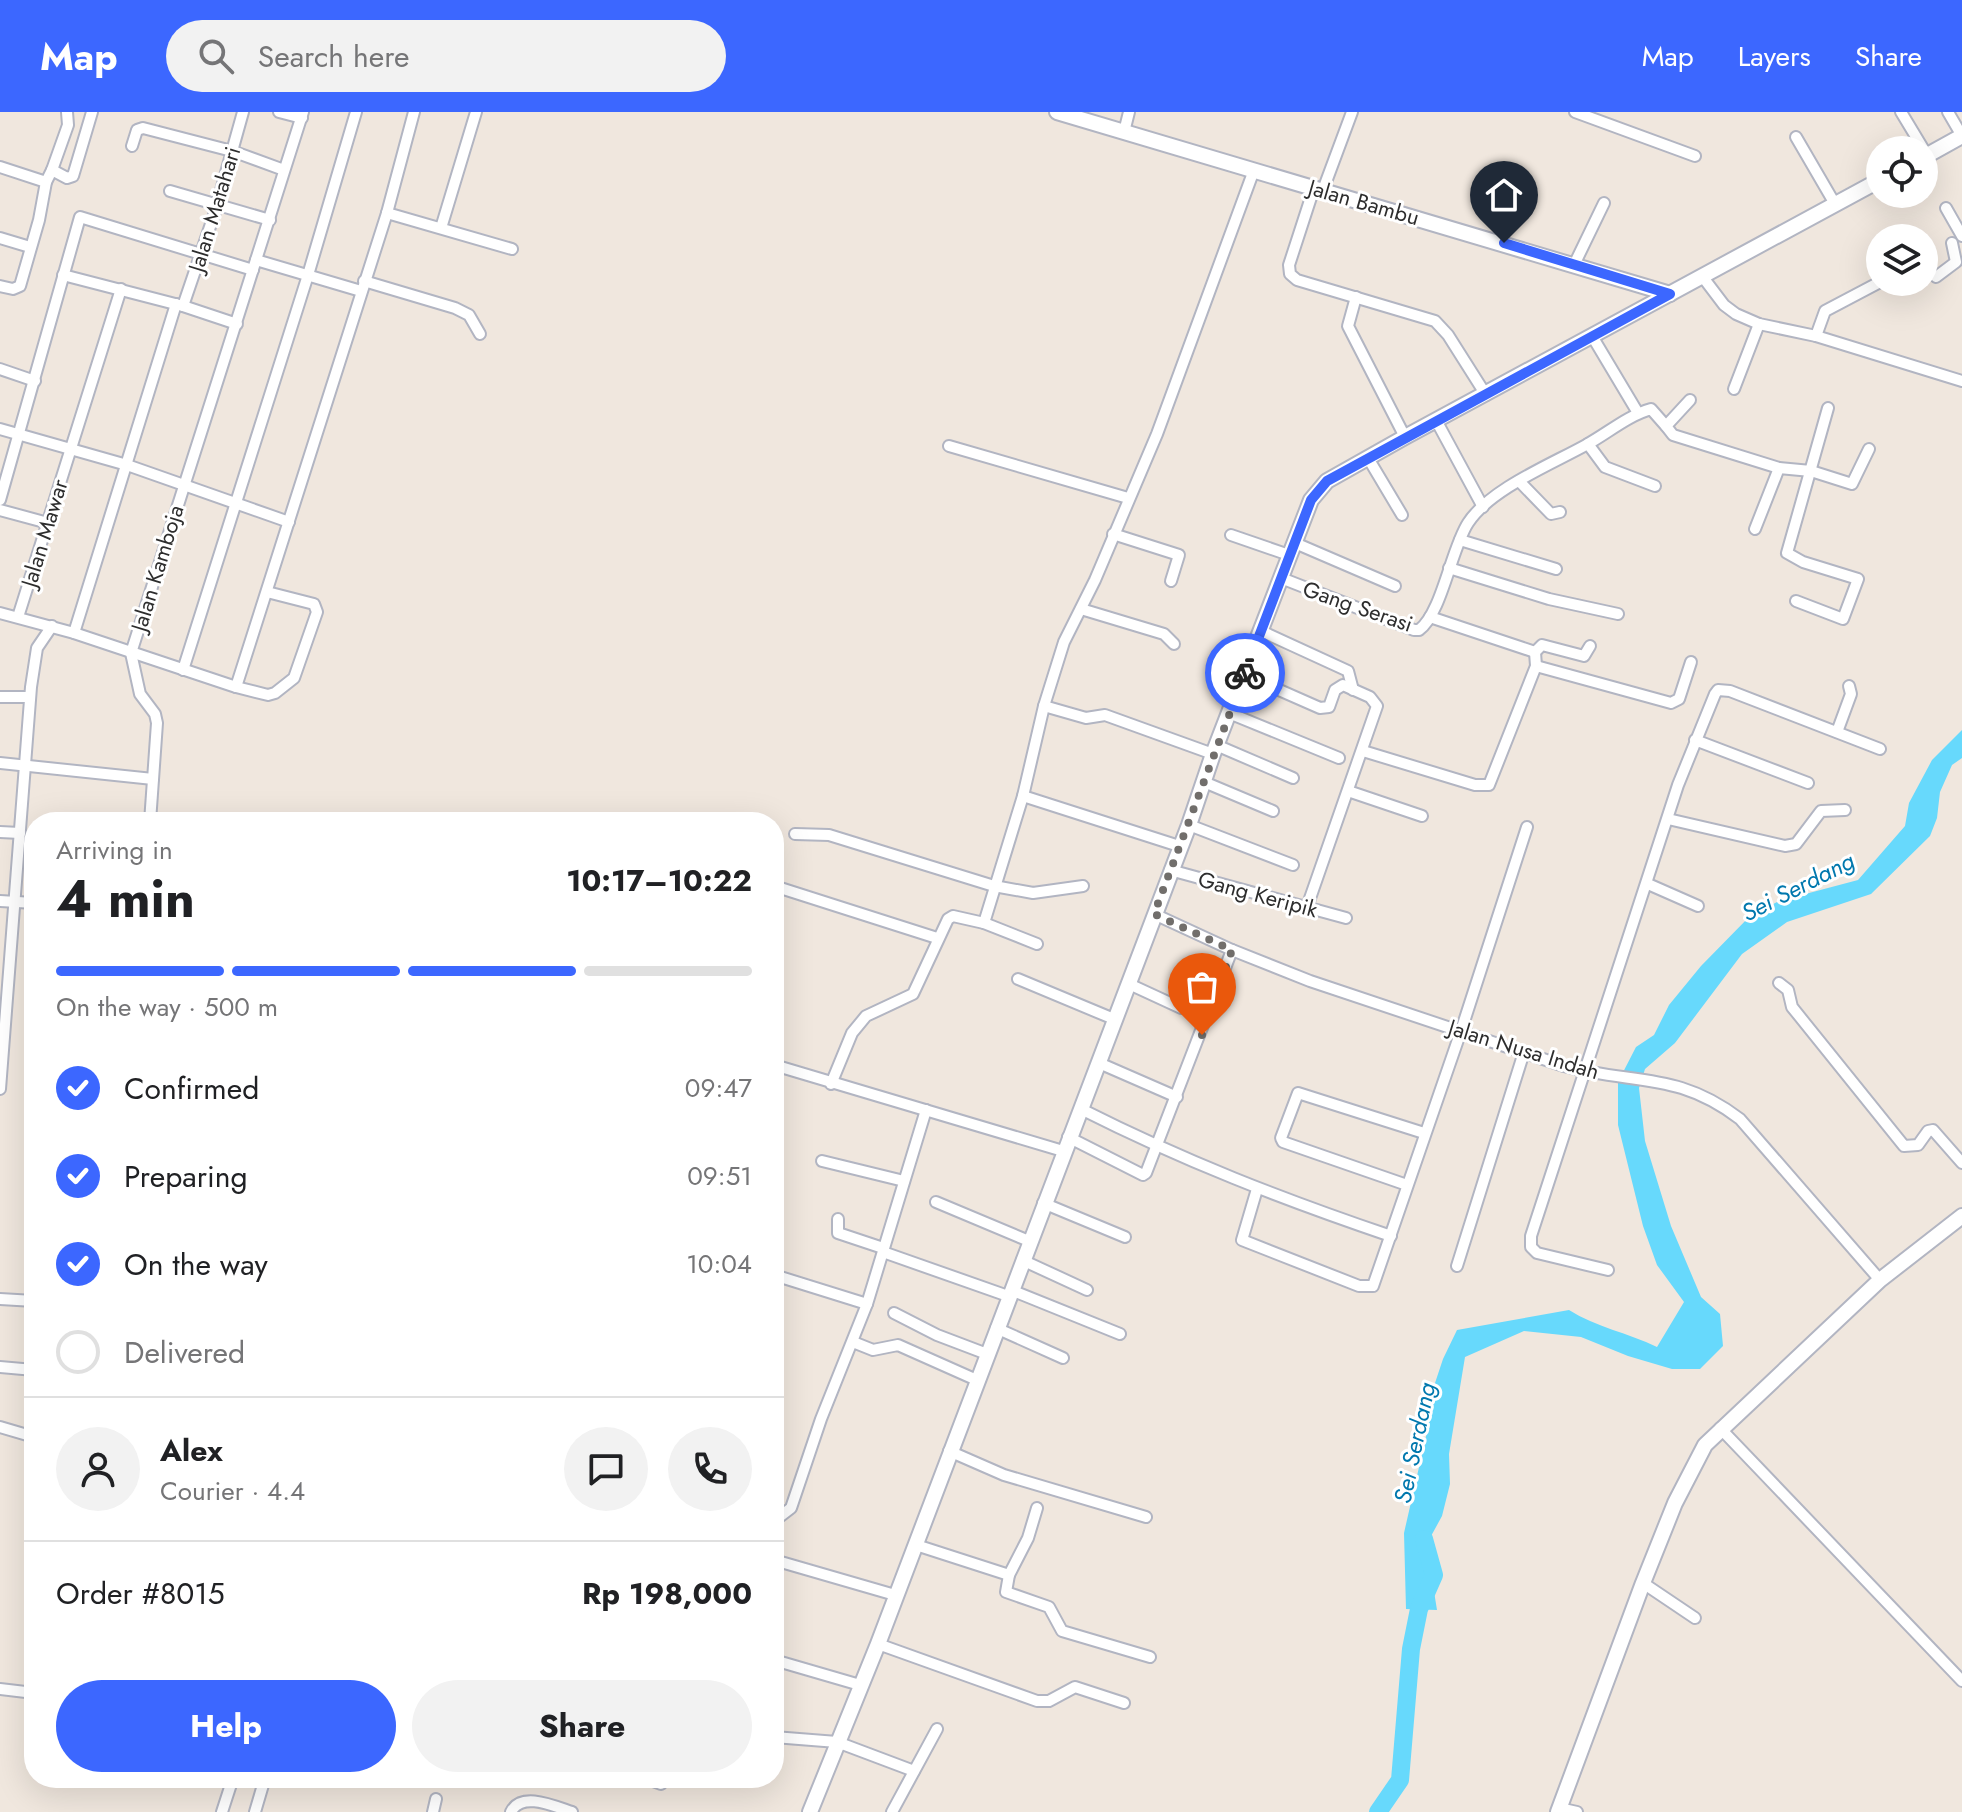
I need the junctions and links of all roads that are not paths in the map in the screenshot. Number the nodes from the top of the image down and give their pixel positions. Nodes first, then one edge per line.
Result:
1 (92, 112) edge
2 (243, 112) edge
3 (279, 112) edge
4 (356, 112) edge
5 (414, 112) edge
6 (476, 112) edge
7 (1057, 112) edge
8 (1129, 112) edge
9 (1352, 112) edge
10 (1575, 112) edge
11 (1901, 112) edge
12 (1948, 112) edge
13 (66, 113) edge
14 (302, 115) edge
15 (1124, 132) junction
16 (1915, 136) edge
17 (1962, 136) edge
18 (1796, 137) dead end
19 (132, 146) dead end
20 (1938, 149) edge
21 (232, 151) junction
22 (1695, 156) dead end
23 (0, 167) edge
24 (52, 170) junction
25 (284, 170) junction
26 (1254, 170) junction
27 (46, 182) junction
28 (1866, 187) edge
29 (1319, 189) junction
30 (170, 191) dead end
31 (218, 203) junction
32 (1604, 203) dead end
33 (1835, 204) junction
34 (1946, 208) dead end
35 (387, 213) junction
36 (270, 220) junction
37 (441, 228) junction
38 (0, 238) edge
39 (1956, 240) edge
40 (30, 247) junction
41 (512, 249) dead end
42 (201, 254) junction
43 (255, 265) junction
44 (1574, 265) junction
45 (63, 275) junction
46 (308, 275) junction
47 (1702, 276) junction
48 (1938, 276) edge
49 (0, 286) edge
50 (362, 286) junction
51 (121, 289) junction
52 (1866, 289) edge
53 (1670, 294) junction
54 (1356, 297) junction
55 (180, 305) junction
56 (237, 324) junction
57 (1759, 324) junction
58 (480, 334) dead end
59 (1592, 336) junction
60 (1816, 336) junction
61 (0, 369) edge
62 (35, 381) junction
63 (1962, 381) edge
64 (1734, 389) dead end
65 (1486, 395) junction
66 (1690, 400) dead end
67 (1828, 408) dead end
68 (1638, 413) junction
69 (1437, 422) junction
70 (1666, 426) junction
71 (0, 429) edge
72 (19, 435) junction
73 (1405, 437) junction
74 (1588, 444) junction
75 (949, 446) dead end
76 (70, 449) junction
77 (1869, 449) dead end
78 (1368, 458) junction
79 (127, 465) junction
80 (1779, 468) junction
81 (1811, 471) junction
82 (1519, 481) junction
83 (183, 484) junction
84 (1655, 486) dead end
85 (1128, 498) junction
86 (0, 500) edge
87 (237, 504) junction
88 (1483, 507) junction
89 (0, 510) edge
90 (1560, 512) dead end
91 (1402, 515) dead end
92 (289, 522) junction
93 (48, 523) junction
94 (1755, 529) dead end
95 (1113, 534) junction
96 (1231, 535) dead end
97 (1460, 540) junction
98 (1292, 549) junction
99 (1449, 568) junction
100 (1556, 569) dead end
101 (1281, 578) junction
102 (1171, 581) dead end
103 (1395, 586) dead end
104 (267, 592) junction
105 (1796, 601) dead end
106 (1081, 609) junction
107 (0, 613) edge
108 (1618, 614) dead end
109 (18, 617) junction
110 (1430, 617) junction
111 (52, 626) junction
112 (1261, 631) junction
113 (74, 633) junction
114 (1174, 644) dead end
115 (1590, 646) dead end
116 (1535, 652) junction
117 (131, 653) junction
118 (1691, 662) dead end
119 (1536, 666) junction
120 (183, 670) junction
121 (1245, 675) junction
122 (1849, 686) dead end
123 (236, 687) junction
124 (1353, 690) junction
125 (0, 697) edge
126 (30, 697) junction
127 (1044, 706) junction
128 (1229, 713) junction
129 (1837, 732) junction
130 (1695, 740) junction
131 (1880, 749) dead end
132 (1214, 750) junction
133 (1363, 751) junction
134 (1339, 758) dead end
135 (0, 763) edge
136 (24, 764) junction
137 (1293, 778) dead end
138 (153, 779) junction
139 (1204, 782) junction
140 (1808, 783) dead end
141 (1348, 791) junction
142 (1023, 796) junction
143 (1845, 810) dead end
144 (1273, 811) dead end
145 (151, 812) edge
146 (1422, 816) dead end
147 (1668, 819) junction
148 (1189, 825) junction
149 (1527, 827) dead end
150 (0, 832) edge
151 (20, 833) junction
152 (795, 834) dead end
153 (1179, 846) junction
154 (1293, 865) dead end
155 (1170, 870) junction
156 (1648, 884) junction
157 (994, 886) junction
158 (1083, 886) dead end
159 (784, 889) edge
160 (0, 901) edge
161 (14, 902) junction
162 (24, 902) edge
163 (1698, 906) dead end
164 (1307, 907) junction
165 (1154, 914) junction
166 (1346, 918) dead end
167 (984, 923) junction
168 (937, 938) junction
169 (1037, 944) dead end
170 (1232, 950) junction
171 (4, 968) edge
172 (1018, 979) dead end
173 (1779, 983) dead end
174 (1129, 984) junction
175 (1181, 1008) dead end
176 (1114, 1019) junction
177 (1461, 1031) junction
178 (1524, 1052) junction
179 (1099, 1063) junction
180 (784, 1068) edge
181 (1591, 1073) junction
182 (831, 1084) junction
183 (0, 1089) edge
184 (1177, 1097) junction
185 (1081, 1109) junction
186 (926, 1110) junction
187 (1424, 1133) junction
188 (1065, 1144) junction
189 (1158, 1148) junction
190 (822, 1161) dead end
191 (1962, 1163) edge
192 (904, 1181) junction
193 (1407, 1185) junction
194 (1257, 1189) junction
195 (936, 1202) dead end
196 (1043, 1203) junction
197 (1962, 1216) edge
198 (838, 1219) dead end
199 (1391, 1236) junction
200 (1125, 1237) dead end
201 (1029, 1241) junction
202 (883, 1250) junction
203 (1022, 1260) junction
204 (1457, 1266) dead end
205 (1608, 1270) dead end
206 (784, 1278) edge
207 (1880, 1280) junction
208 (1087, 1290) dead end
209 (1010, 1293) junction
210 (0, 1299) edge
211 (24, 1300) edge
212 (867, 1304) junction
213 (894, 1313) dead end
214 (996, 1328) junction
215 (1120, 1334) dead end
216 (853, 1342) junction
217 (987, 1354) junction
218 (1063, 1358) dead end
219 (0, 1367) edge
220 (24, 1369) edge
221 (979, 1381) junction
222 (0, 1427) edge
223 (1720, 1428) junction
224 (24, 1434) edge
225 (949, 1451) junction
226 (1037, 1508) dead end
227 (784, 1513) edge
228 (1146, 1517) dead end
229 (916, 1545) junction
230 (784, 1563) edge
231 (1009, 1575) junction
232 (1643, 1583) junction
233 (895, 1595) junction
234 (1695, 1618) dead end
235 (878, 1644) junction
236 (1150, 1657) dead end
237 (784, 1663) edge
238 (1962, 1681) edge
239 (860, 1685) junction
240 (0, 1689) edge
241 (24, 1692) edge
242 (1124, 1703) dead end
243 (937, 1729) dead end
244 (784, 1738) edge
245 (837, 1742) junction
246 (914, 1771) junction
247 (230, 1788) edge
248 (262, 1788) edge
249 (436, 1799) dead end
250 (1558, 1810) edge
251 (222, 1812) edge
252 (255, 1812) edge
253 (433, 1812) edge
254 (511, 1812) edge
255 (572, 1812) edge
256 (810, 1812) edge
257 (892, 1812) edge
258 (1577, 1812) edge

1 - 24 street
2 - 21 street, Jalan Matahari
3 - 14 street
4 - 46 street
5 - 35 street
6 - 37 street
7 - 15 main road, Jalan Bambu
8 - 15 street
9 - 29 street
10 - 22 street
11 - 16 street
12 - 17 street
13 - 24 street
14 - 25 street, Jalan Kamboja
15 - 26 main road, Jalan Bambu
17 - 20 main road
18 - 33 street
19 - 21 street
21 - 25 street
21 - 31 street, Jalan Matahari
23 - 27 street
24 - 27 street
25 - 36 street, Jalan Kamboja
26 - 29 main road, Jalan Bambu
26 - 85 street
27 - 40 street
28 - 33 main road
29 - 44 main road, Jalan Bambu
29 - 54 street
30 - 31 street
31 - 36 street
31 - 42 street, Jalan Matahari
32 - 44 street
33 - 47 main road
34 - 39 street
35 - 37 street
35 - 50 street
36 - 43 street, Jalan Kamboja
37 - 41 street
38 - 40 street
39 - 48 street
40 - 49 street
42 - 43 street
42 - 45 street
42 - 55 street, Jalan Matahari
43 - 46 street
43 - 56 street, Jalan Kamboja
44 - 53 main road, Jalan Bambu
45 - 51 street
45 - 62 street
46 - 50 street
46 - 87 street
47 - 53 main road
47 - 57 street
50 - 58 street
50 - 92 street
51 - 55 street
51 - 76 street, Jalan Mawar
52 - 60 street
53 - 59 main road
54 - 65 street
54 - 73 street
55 - 56 street
55 - 79 street, Jalan Matahari
56 - 83 street, Jalan Kamboja
57 - 60 street
57 - 64 street
59 - 65 main road
59 - 68 street
60 - 63 street
61 - 62 street
62 - 72 street
65 - 69 main road
66 - 70 street
67 - 81 street
68 - 70 street
68 - 74 street
69 - 73 main road
69 - 88 street
70 - 80 street
71 - 72 street
72 - 76 street
72 - 86 street
73 - 78 main road
74 - 82 street
74 - 84 street
75 - 85 street
76 - 79 street
76 - 93 street, Jalan Mawar
77 - 81 street
78 - 91 street
78 - 98 main road
79 - 83 street
79 - 113 street, Jalan Matahari
80 - 81 street
80 - 94 street
81 - 105 street
82 - 88 street
82 - 90 street
83 - 87 street
83 - 117 street, Jalan Kamboja
85 - 95 street
87 - 92 street
87 - 120 street
88 - 97 street
89 - 93 street
92 - 104 street
93 - 109 street, Jalan Mawar
95 - 102 street
95 - 106 street
96 - 98 street
97 - 99 street
97 - 100 street
98 - 101 main road
98 - 103 street
99 - 108 street
99 - 110 street
101 - 110 street, Gang Serasi
101 - 112 main road
104 - 123 street
104 - 123 street
106 - 114 street
106 - 127 street
107 - 109 street
109 - 111 street
110 - 116 street
111 - 113 street
111 - 126 street
112 - 121 main road
112 - 124 street
113 - 117 street
115 - 116 street
116 - 119 street
117 - 120 street
117 - 138 street
118 - 119 street
119 - 133 street
120 - 123 street
121 - 124 street
121 - 128 main road
122 - 129 street
124 - 133 street
125 - 126 street
126 - 136 street
127 - 132 street
127 - 142 street
128 - 132 main road
128 - 134 street
129 - 130 street
129 - 131 street
130 - 140 street
130 - 147 street
132 - 137 street
132 - 139 main road
133 - 141 street
135 - 136 street
136 - 138 street
136 - 151 street
138 - 145 street
139 - 144 street
139 - 148 main road
141 - 146 street
141 - 164 street
142 - 153 street
142 - 157 street
143 - 147 street
147 - 156 street
148 - 153 main road
148 - 154 street
149 - 177 street
150 - 151 street
151 - 161 street
152 - 157 street
153 - 155 main road
155 - 164 street, Gang Keripik
155 - 165 main road
156 - 163 street
156 - 181 street
157 - 158 street
157 - 167 street
159 - 168 street
160 - 161 street
161 - 162 street
161 - 171 street
164 - 166 street, Gang Keripik
165 - 170 street, Jalan Nusa Indah
165 - 174 main road
167 - 168 street
167 - 169 street
168 - 182 street
170 - 177 street, Jalan Nusa Indah
170 - 184 street
171 - 183 street
172 - 176 street
173 - 191 street
174 - 175 street
174 - 176 main road
176 - 179 main road
177 - 178 street, Jalan Nusa Indah
177 - 187 street
178 - 181 street, Jalan Nusa Indah
178 - 204 street
179 - 184 street
179 - 185 main road
180 - 182 street
181 - 205 street
181 - 207 street, Jalan Nusa Indah
182 - 186 street
184 - 189 street
185 - 188 main road
185 - 189 street
186 - 188 street
186 - 192 street
187 - 193 street
187 - 193 street
188 - 189 street
188 - 196 main road
189 - 194 street
190 - 192 street
192 - 202 street
193 - 199 street
194 - 199 street
194 - 199 street
195 - 201 street
196 - 200 street
196 - 201 main road
197 - 207 main road
198 - 202 street
201 - 203 main road
202 - 209 street
202 - 212 street
203 - 208 street
203 - 209 main road
206 - 212 street
207 - 223 main road
209 - 214 main road
209 - 215 street
210 - 211 street
212 - 216 street
213 - 217 street
214 - 217 main road
214 - 218 street
216 - 221 street
216 - 227 street
217 - 221 main road
219 - 220 street
221 - 225 main road
222 - 224 street
223 - 232 main road
223 - 238 street
225 - 228 street
225 - 229 main road
226 - 231 street
229 - 231 street
229 - 233 main road
230 - 233 street
231 - 236 street
232 - 234 street
232 - 250 main road
233 - 235 main road
235 - 239 main road
235 - 242 street
237 - 239 street
239 - 245 main road
240 - 241 street
243 - 246 street
244 - 245 street
245 - 246 street
245 - 256 main road
246 - 257 street
247 - 251 street
248 - 252 street
249 - 253 street
250 - 258 street
254 - 255 street

